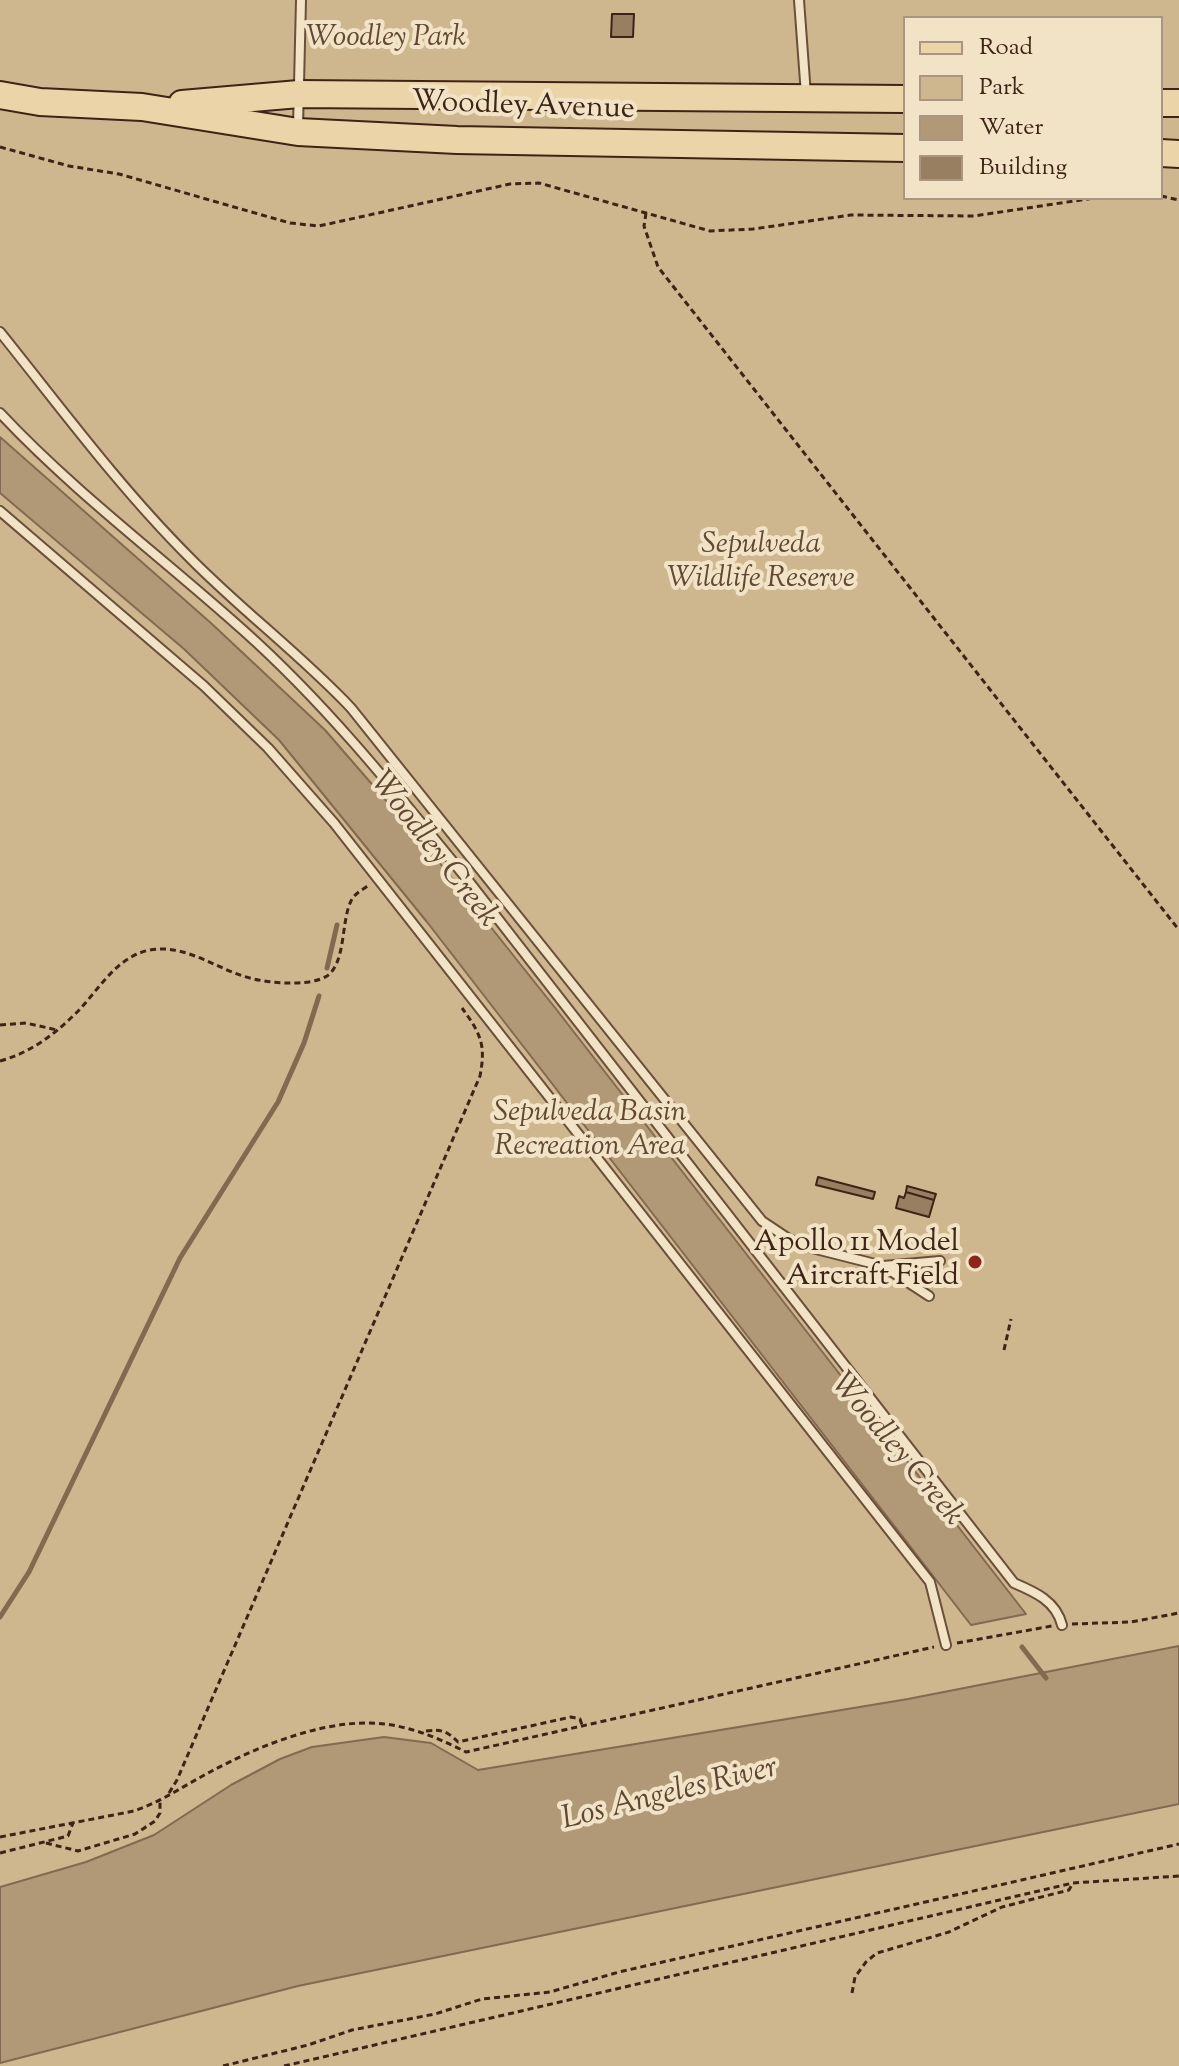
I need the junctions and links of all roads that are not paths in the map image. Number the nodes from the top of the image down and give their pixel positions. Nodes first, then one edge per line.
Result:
1 (301, 0) edge
2 (799, 0) edge
3 (299, 94) junction
4 (0, 95) edge
5 (806, 97) junction
6 (903, 99) edge
7 (142, 107) junction
8 (298, 132) junction
9 (903, 148) edge
10 (0, 332) edge
11 (0, 413) edge
12 (0, 511) edge
13 (940, 1261) dead end
14 (883, 1266) junction
15 (929, 1296) dead end
16 (1062, 1625) road end
17 (946, 1645) road end

1 - 3 lane
2 - 5 lane
3 - 5 main road, Woodley Avenue
3 - 7 main road, Woodley Avenue
3 - 8 lane
4 - 7 main road, Woodley Avenue
5 - 6 main road, Woodley Avenue
7 - 8 main road, Woodley Avenue
8 - 9 main road, Woodley Avenue
10 - 14 lane
11 - 16 lane
12 - 17 lane
13 - 14 lane
14 - 15 lane

